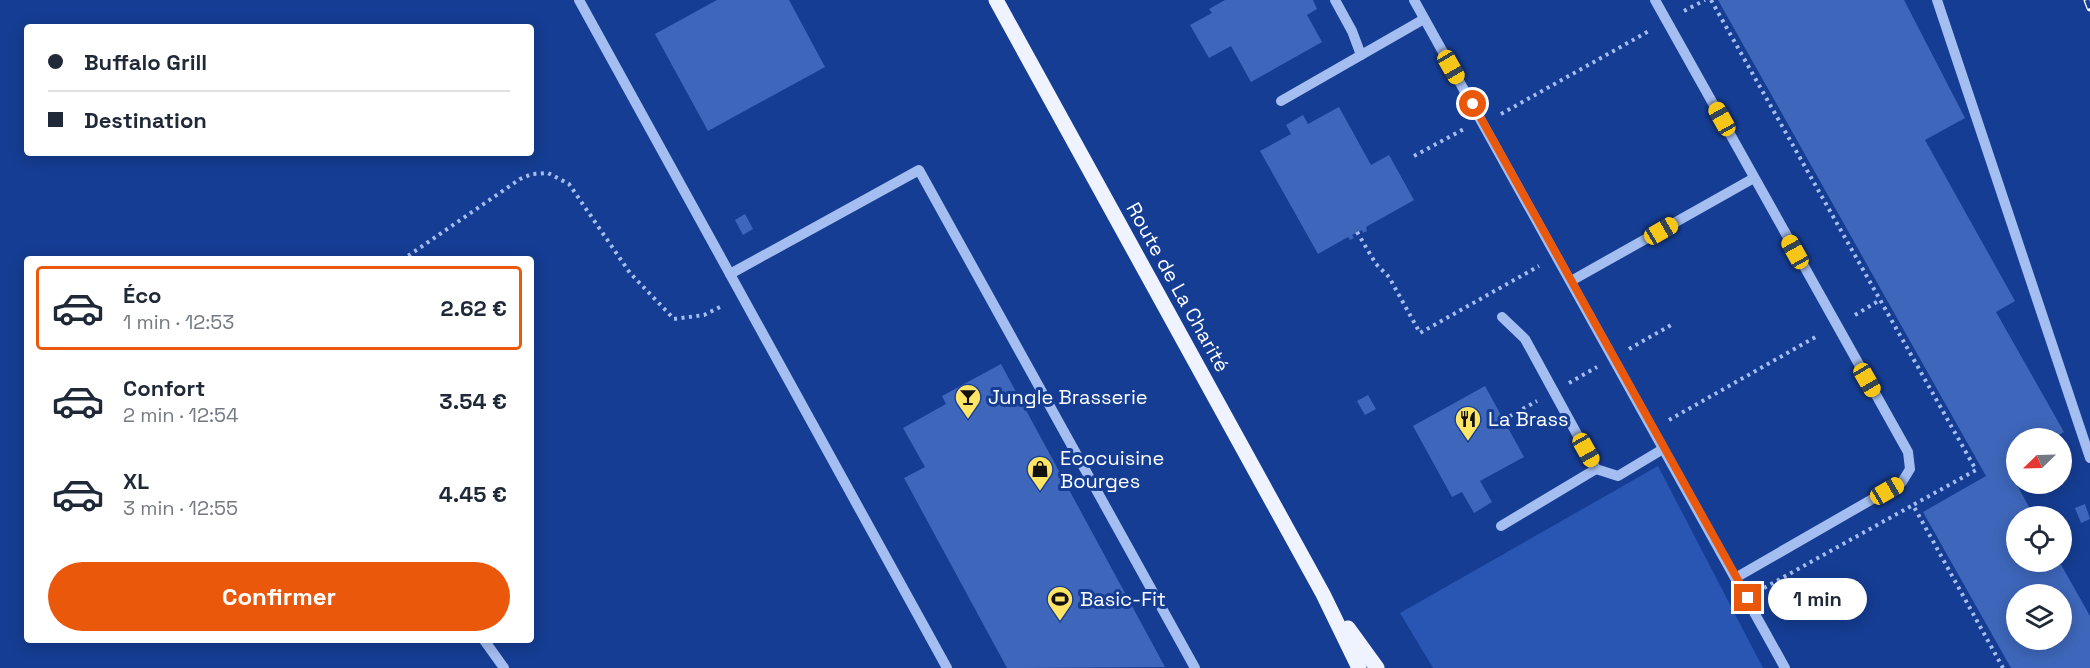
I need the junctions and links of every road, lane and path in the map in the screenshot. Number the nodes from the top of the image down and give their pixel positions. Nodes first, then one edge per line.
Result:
1 (579, 0) edge
2 (996, 0) edge
3 (1335, 0) edge
4 (1414, 0) edge
5 (1655, 0) edge
6 (1705, 0) edge
7 (1711, 0) edge
8 (1937, 0) edge
9 (1424, 19) junction
10 (1667, 21) junction
11 (1361, 55) junction
12 (1281, 101) dead end
13 (1484, 123) junction
14 (1414, 156) dead end
15 (1754, 178) junction
16 (1357, 232) dead end
17 (408, 256) edge
18 (1541, 265) dead end
19 (730, 274) junction
20 (1570, 281) junction
21 (1880, 300) junction
22 (704, 315) dead end
23 (1502, 316) dead end
24 (1671, 325) dead end
25 (1836, 325) junction
26 (1613, 358) junction
27 (1554, 392) junction
28 (1503, 420) dead end
29 (1652, 430) junction
30 (1663, 449) junction
31 (2090, 458) edge
32 (1596, 469) junction
33 (1912, 505) junction
34 (1501, 526) dead end
35 (1737, 578) junction
36 (1323, 594) junction
37 (1748, 598) junction
38 (486, 643) edge
39 (504, 668) edge
40 (947, 668) edge
41 (1195, 668) edge
42 (1359, 668) edge
43 (1377, 668) edge
44 (1785, 668) edge
45 (2003, 668) edge

1 - 19 street
2 - 36 main road, Route de La Charité
3 - 11 street
4 - 9 street
5 - 10 street
6 - 10 path
7 - 21 path
8 - 31 street
9 - 11 street
9 - 13 street
10 - 13 path
10 - 15 street
11 - 12 street
13 - 14 path
13 - 20 street
15 - 20 street
15 - 25 street
16 - 18 path
17 - 22 path
19 - 40 street
19 - 41 street
20 - 26 street
21 - 25 path
21 - 33 path
23 - 27 street
24 - 26 path
25 - 29 path
25 - 35 street
26 - 27 path
26 - 29 street
27 - 28 path
27 - 32 street
29 - 30 street
30 - 32 street
30 - 35 street
32 - 34 street
33 - 37 path
33 - 45 path
35 - 37 street
36 - 42 main road, Route de La Charité
36 - 43 main road, Route de La Charité
37 - 44 street
38 - 39 street

